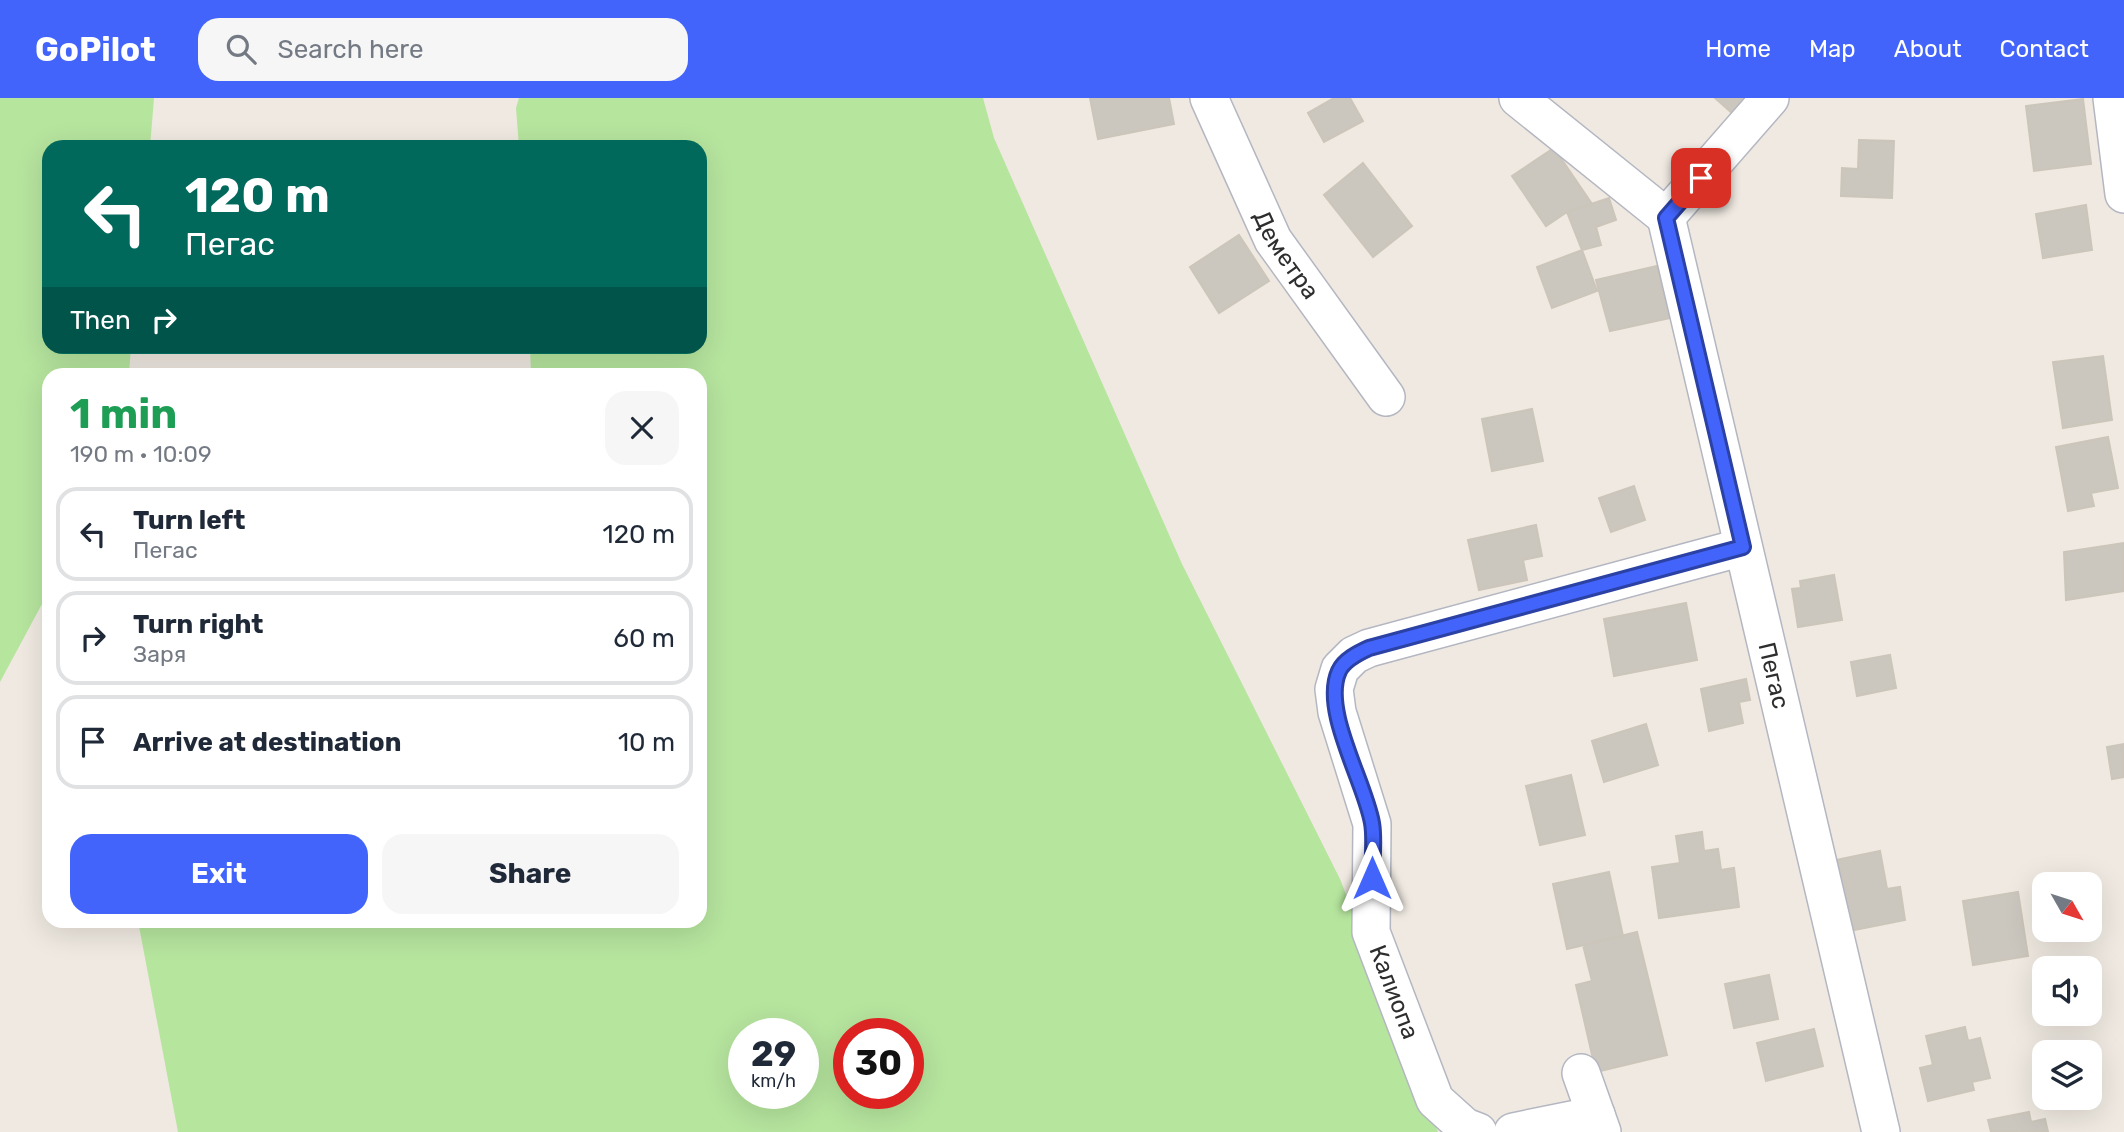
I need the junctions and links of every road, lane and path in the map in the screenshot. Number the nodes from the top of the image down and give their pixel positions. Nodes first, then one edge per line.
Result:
1 (1209, 98) edge
2 (1518, 98) edge
3 (1770, 98) edge
4 (2112, 98) edge
5 (2124, 194) edge
6 (1666, 218) junction
7 (1386, 397) dead end
8 (1743, 547) junction
9 (1581, 1073) dead end
10 (1599, 1123) edge
11 (1478, 1132) edge
12 (1513, 1132) edge
13 (1881, 1132) edge

1 - 7 street, Деметра
2 - 6 street
3 - 6 street
4 - 5 street
6 - 8 street, Пегас
8 - 11 street, Калиопа
8 - 13 street, Пегас
9 - 10 street
10 - 12 street

